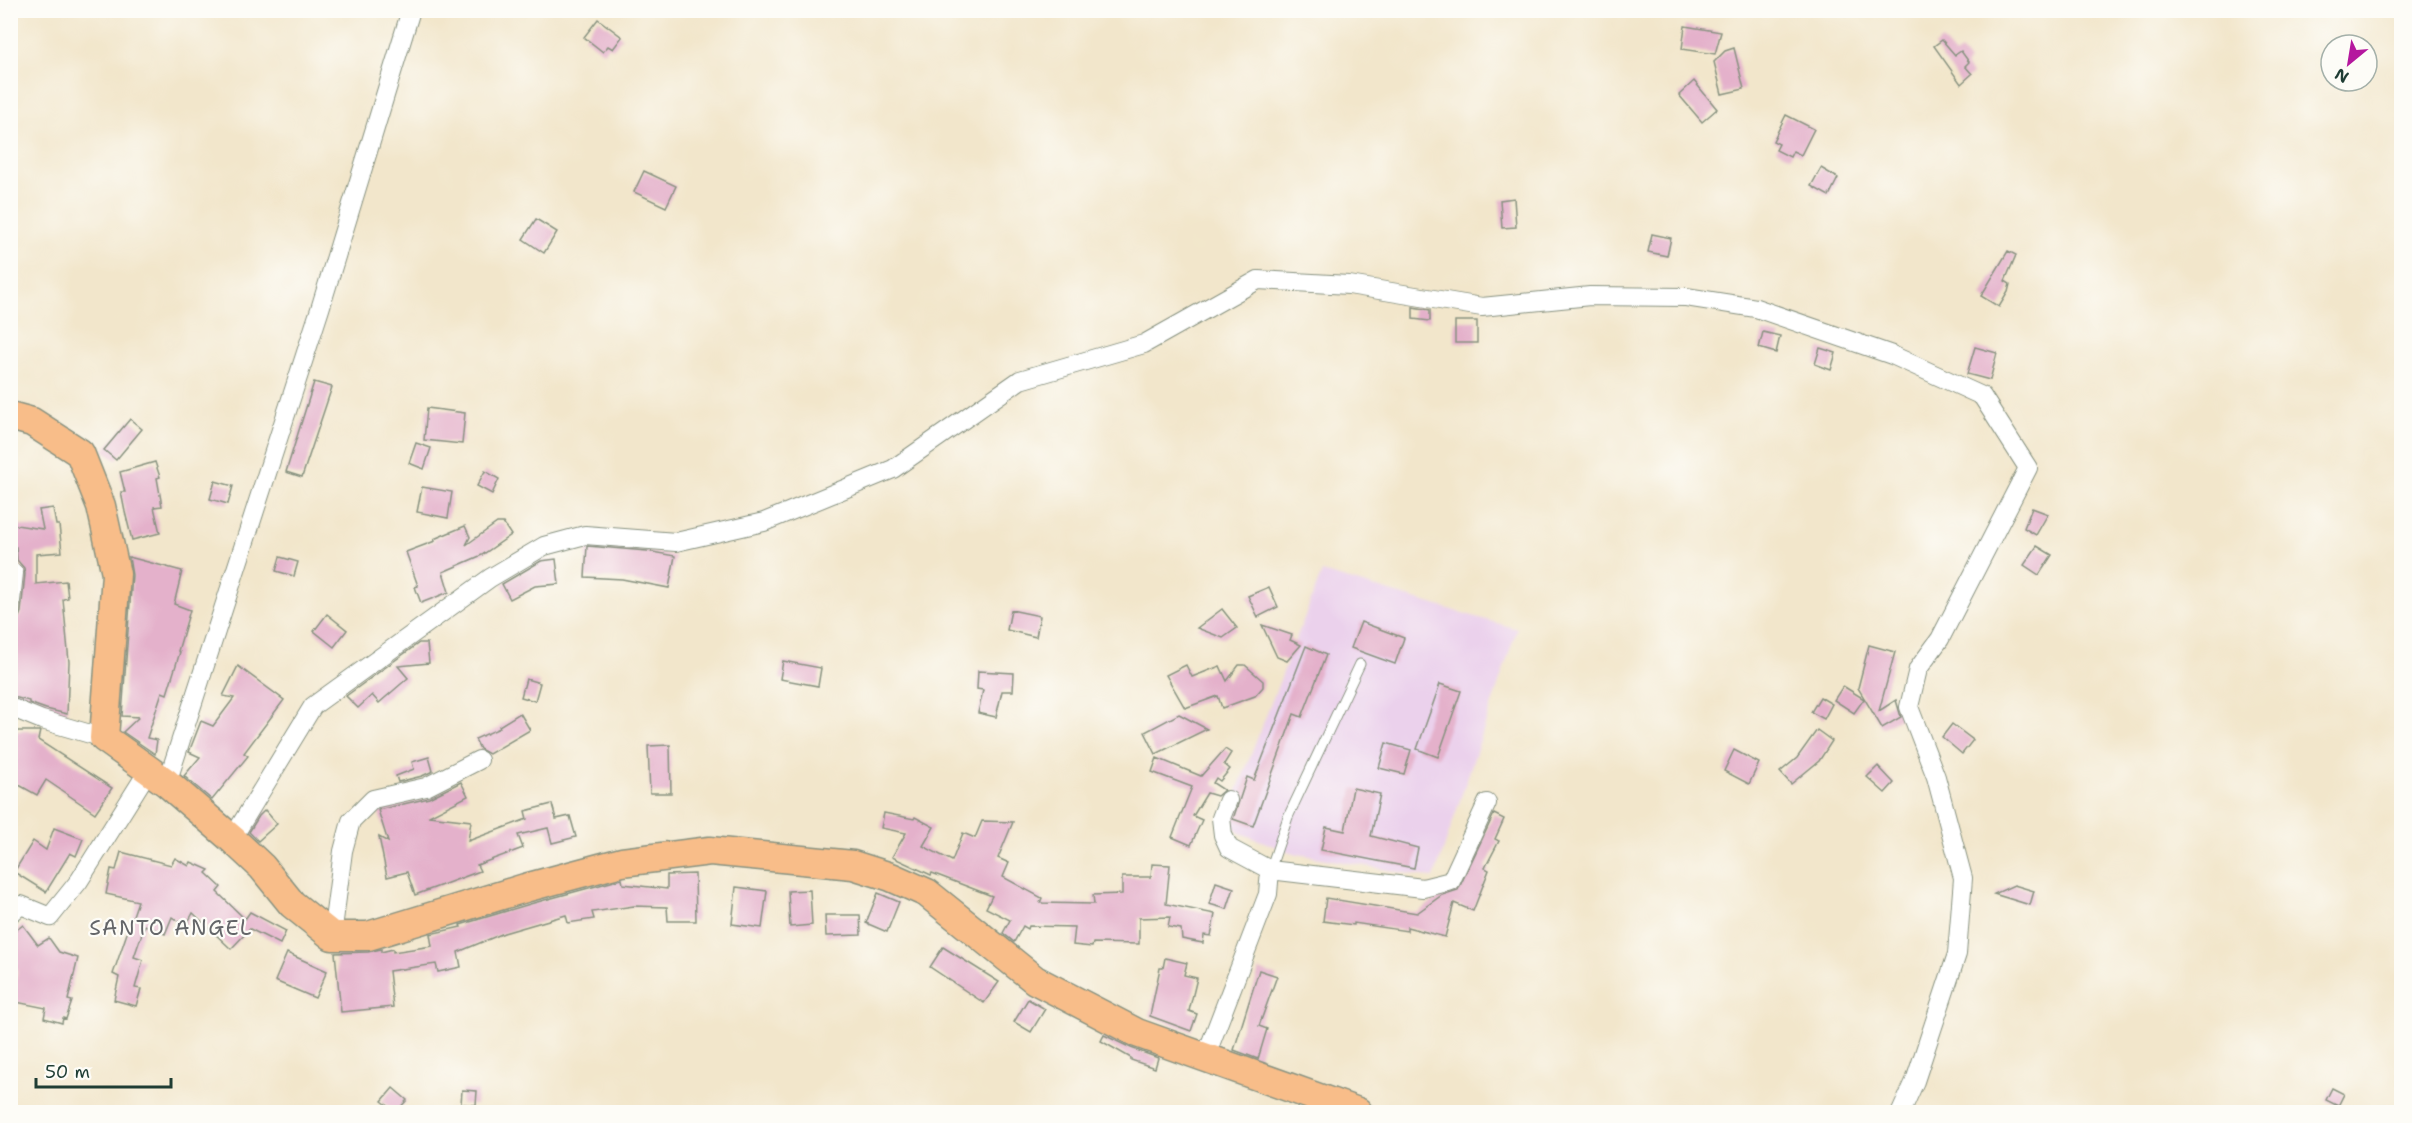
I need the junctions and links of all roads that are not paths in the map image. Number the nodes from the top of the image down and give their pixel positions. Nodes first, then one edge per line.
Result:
1 (411, 10) edge
2 (10, 416) edge
3 (10, 573) edge
4 (10, 610) edge
5 (1360, 664) dead end
6 (10, 707) edge
7 (104, 738) junction
8 (479, 760) dead end
9 (158, 777) junction
10 (1228, 800) dead end
11 (1487, 803) dead end
12 (232, 839) junction
13 (1270, 870) junction
14 (10, 914) edge
15 (332, 936) junction
16 (1205, 1058) junction
17 (1358, 1113) edge
18 (1901, 1113) edge

1 - 9 street
2 - 7 main road
3 - 4 street
5 - 13 lane
6 - 7 street
7 - 9 main road
8 - 15 street
9 - 12 main road
9 - 14 street
10 - 13 street
11 - 13 street
12 - 15 main road
12 - 18 street
13 - 16 street
15 - 16 main road
16 - 17 main road

